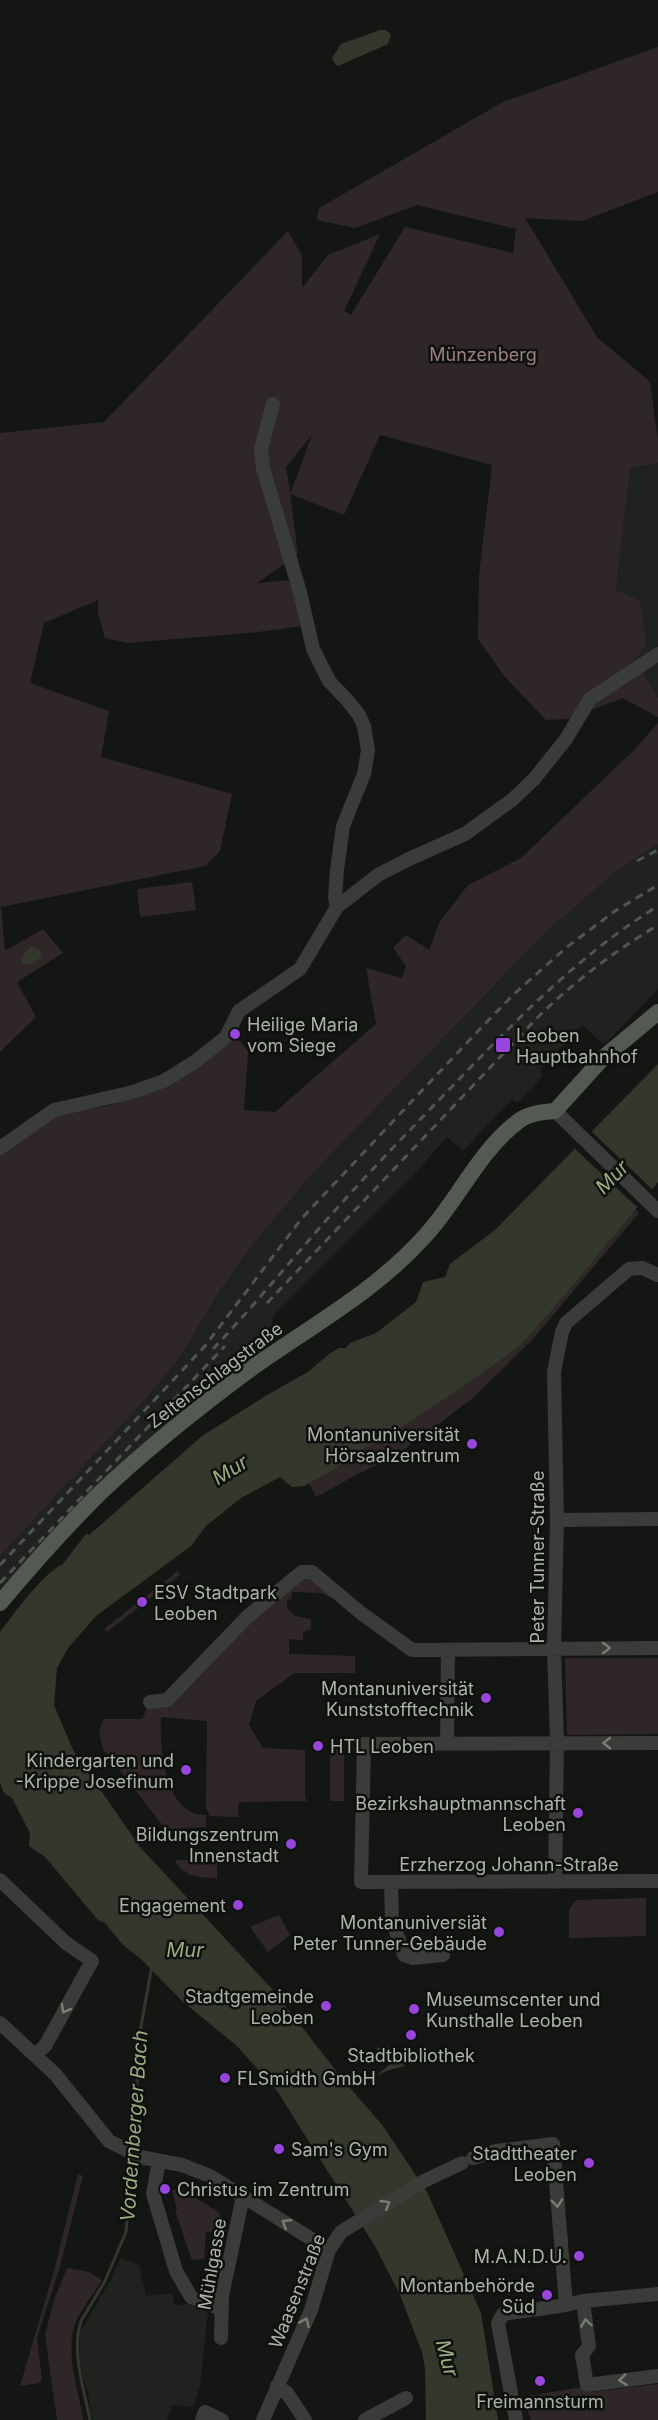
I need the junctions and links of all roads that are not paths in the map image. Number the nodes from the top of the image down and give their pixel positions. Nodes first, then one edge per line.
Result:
1 (273, 404) dead end
2 (658, 654) edge
3 (337, 907) junction
4 (658, 1012) edge
5 (555, 1112) junction
6 (0, 1148) edge
7 (655, 1206) edge
8 (658, 1275) edge
9 (658, 1519) edge
10 (557, 1520) junction
11 (0, 1603) edge
12 (658, 1648) edge
13 (554, 1649) junction
14 (448, 1650) junction
15 (150, 1702) dead end
16 (557, 1742) junction
17 (447, 1743) junction
18 (658, 1743) edge
19 (0, 1880) edge
20 (658, 1881) edge
21 (555, 1882) junction
22 (391, 1883) junction
23 (443, 1955) dead end
24 (0, 2023) edge
25 (35, 2055) junction
26 (159, 2161) junction
27 (243, 2196) junction
28 (329, 2250) junction
29 (658, 2294) edge
30 (583, 2301) junction
31 (566, 2305) junction
32 (221, 2309) junction
33 (221, 2338) dead end
34 (658, 2376) edge
35 (279, 2381) junction
36 (406, 2398) dead end
37 (203, 2416) edge
38 (222, 2420) edge
39 (263, 2420) edge
40 (305, 2420) edge
41 (365, 2420) edge
42 (516, 2420) edge

1 - 3 street
2 - 3 street
3 - 6 street
4 - 5 main road
5 - 7 street
5 - 11 main road, Zeltenschlagstraße
8 - 10 street, Peter Tunner-Straße
9 - 10 street
10 - 13 street, Peter Tunner-Straße
13 -> 12 street
13 - 14 street
13 - 16 street, Peter Tunner-Straße
14 - 15 street
14 - 17 street
16 - 17 street
18 -> 16 street
16 - 21 street, Peter Tunner-Straße
17 - 22 street, Erzherzog Johann-Straße
19 -> 25 street
20 - 21 street, Erzherzog Johann-Straße
21 - 22 street, Erzherzog Johann-Straße
22 - 23 street
24 - 25 street
25 - 26 street
26 - 27 street
26 - 32 street
28 -> 27 street
27 - 32 street, Mühlgasse
28 -> 31 street, Waasenstraße
35 -> 28 street, Waasenstraße
29 - 30 street
30 - 31 street
34 -> 30 street
31 - 42 street
32 - 33 street, Mühlgasse
35 - 39 street, Waasenstraße
35 - 40 street
36 - 41 street
37 - 38 street

